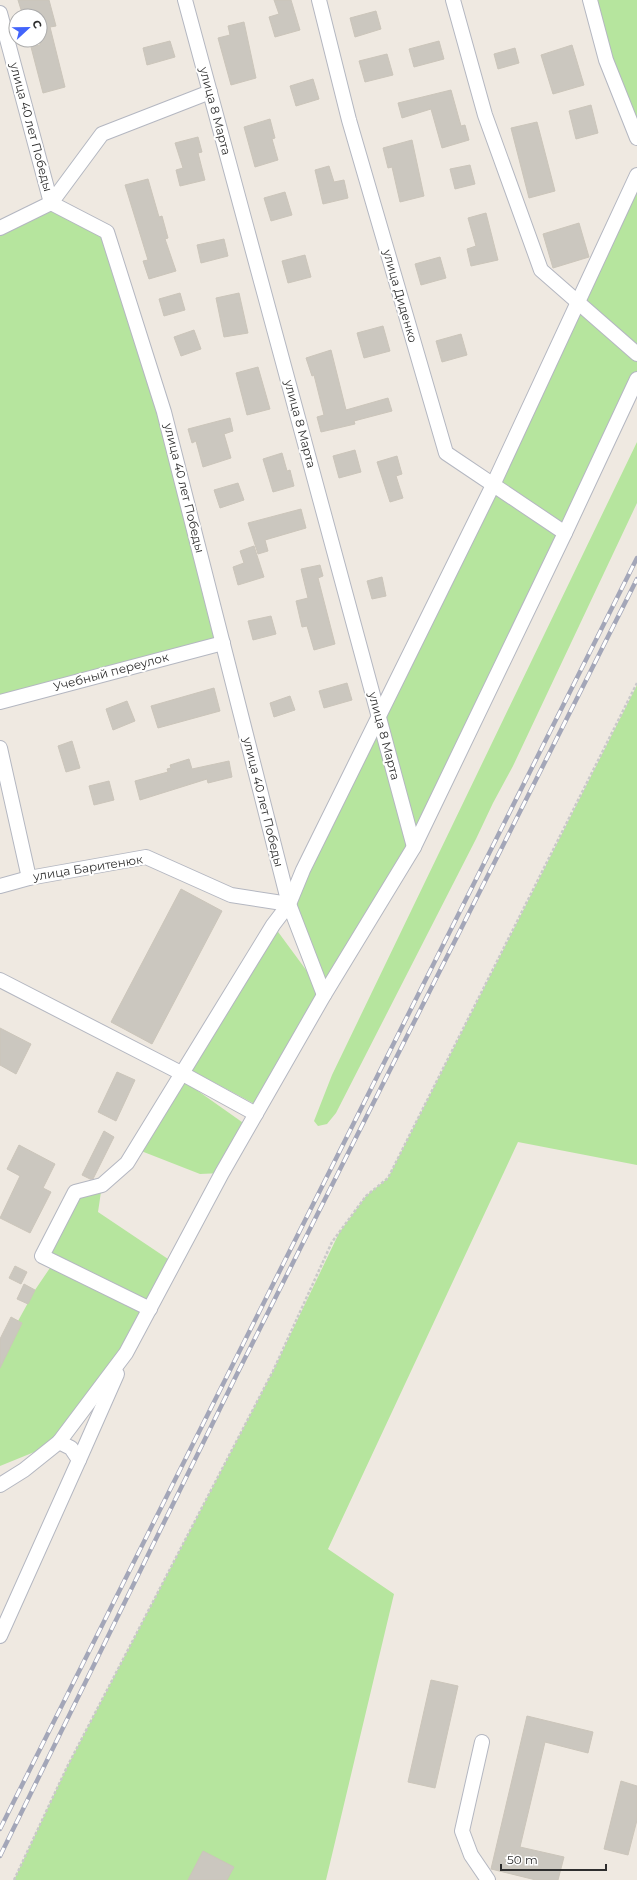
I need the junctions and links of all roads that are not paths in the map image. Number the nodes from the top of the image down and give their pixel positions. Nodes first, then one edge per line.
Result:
1 (185, 0) edge
2 (318, 0) edge
3 (453, 0) edge
4 (590, 0) edge
5 (0, 13) edge
6 (210, 92) junction
7 (637, 138) edge
8 (637, 175) edge
9 (51, 203) junction
10 (0, 228) edge
11 (579, 303) junction
12 (637, 354) edge
13 (637, 379) edge
14 (493, 485) junction
15 (565, 533) junction
16 (223, 642) junction
17 (0, 702) edge
18 (379, 717) junction
19 (0, 748) edge
20 (414, 847) junction
21 (29, 878) junction
22 (0, 886) edge
23 (289, 904) junction
24 (0, 980) edge
25 (324, 995) junction
26 (183, 1074) junction
27 (256, 1114) junction
28 (150, 1309) junction
29 (126, 1353) junction
30 (59, 1442) junction
31 (79, 1460) junction
32 (0, 1485) edge
33 (0, 1636) edge
34 (482, 1742) dead end
35 (488, 1880) edge

1 - 6 street, улица 8 Марта
2 - 14 street, улица Диденко
3 - 11 street
4 - 7 street
5 - 9 street, улица 40 лет Победы
6 - 9 street
6 - 18 street, улица 8 Марта
8 - 11 street
9 - 10 street
9 - 16 street, улица 40 лет Победы
11 - 12 street
11 - 14 street
13 - 15 street
14 - 15 street, улица Диденко
14 - 18 street
15 - 20 street
16 - 17 street, Учебный переулок
16 - 23 street, улица 40 лет Победы
18 - 20 street, улица 8 Марта
18 - 23 street
19 - 21 street
20 - 25 street
21 - 22 street, улица Баритенюк
21 - 23 street, улица Баритенюк
23 - 25 street, улица 40 лет Победы
23 - 26 street
24 - 26 street
25 - 27 street
26 - 27 street
26 - 28 street
27 - 28 street
28 - 29 street
29 - 30 street
29 - 31 street
30 - 31 street
30 - 32 street
31 - 33 street
34 - 35 street

